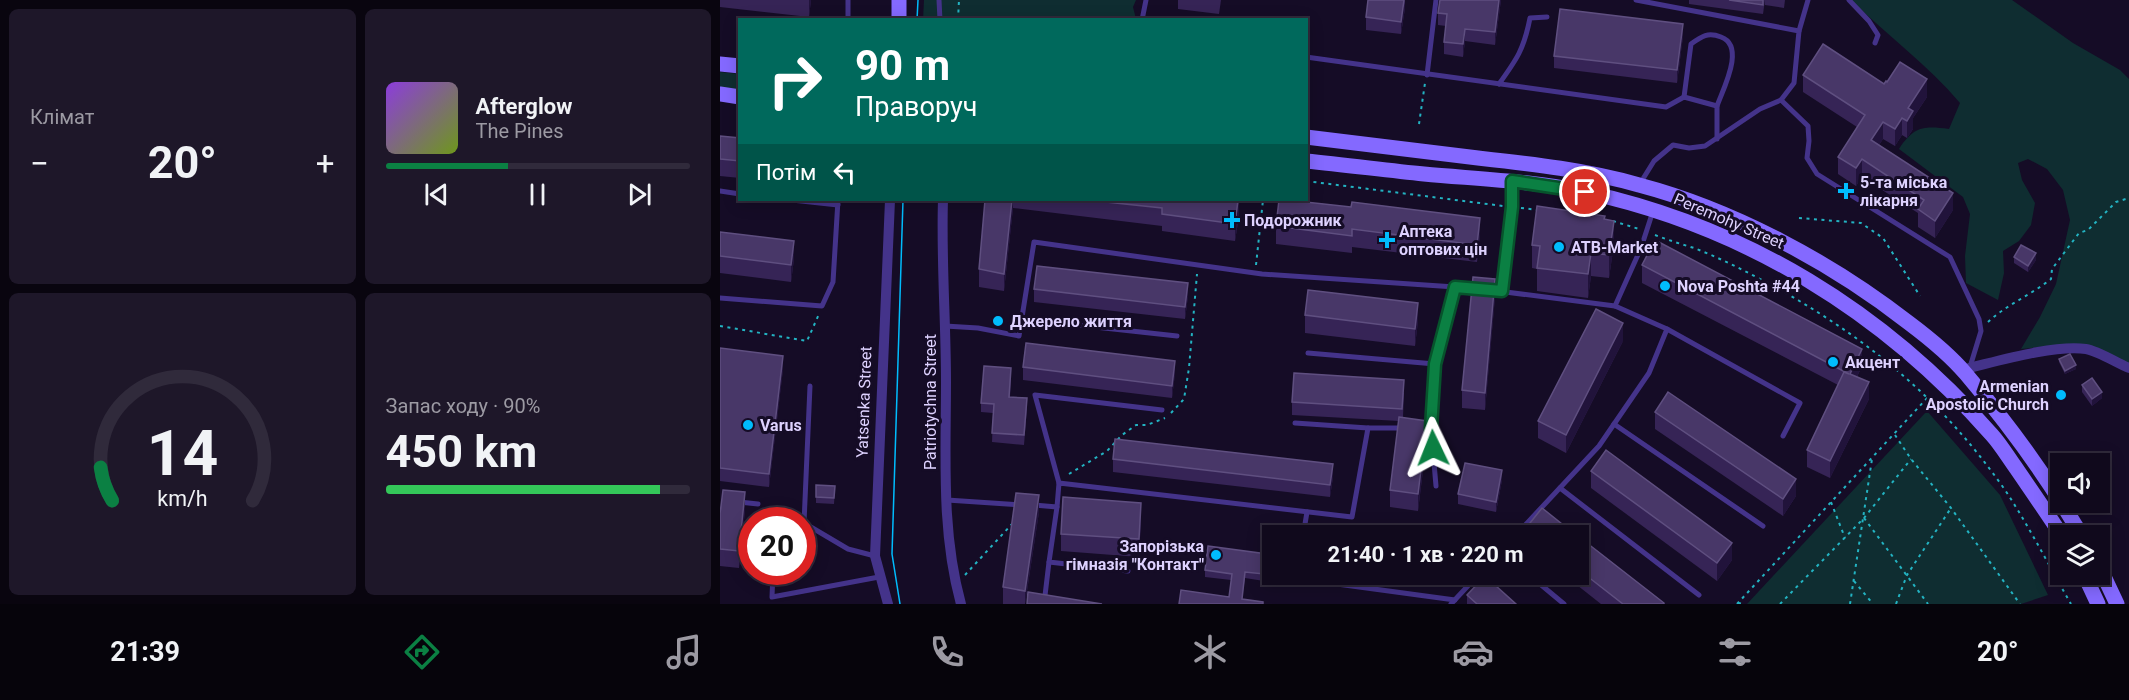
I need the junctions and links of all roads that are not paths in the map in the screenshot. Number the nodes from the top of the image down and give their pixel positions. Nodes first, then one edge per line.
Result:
1 (849, 0) edge
2 (899, 0) edge
3 (939, 0) edge
4 (1146, 0) edge
5 (1436, 0) edge
6 (1636, 0) edge
7 (1808, 0) edge
8 (1849, 0) edge
9 (1547, 17) dead end
10 (848, 18) edge
11 (899, 18) edge
12 (940, 18) edge
13 (1142, 18) edge
14 (1799, 31) junction
15 (1875, 43) dead end
16 (1308, 57) edge
17 (720, 64) edge
18 (738, 66) edge
19 (1427, 75) junction
20 (1499, 84) junction
21 (720, 94) edge
22 (738, 96) edge
23 (1684, 97) junction
24 (1780, 100) junction
25 (1717, 106) junction
26 (1308, 137) edge
27 (1717, 139) junction
28 (1308, 161) edge
29 (1512, 181) junction
30 (1639, 184) junction
31 (720, 191) edge
32 (738, 194) edge
33 (815, 201) edge
34 (890, 201) edge
35 (943, 201) edge
36 (838, 202) edge
37 (1653, 210) junction
38 (1455, 287) junction
39 (1502, 291) junction
40 (720, 298) edge
41 (1615, 306) junction
42 (1022, 319) junction
43 (945, 326) junction
44 (1667, 329) junction
45 (1177, 336) dead end
46 (1308, 353) dead end
47 (1435, 364) junction
48 (2129, 368) edge
49 (1967, 371) junction
50 (810, 386) dead end
51 (1162, 410) dead end
52 (1295, 423) dead end
53 (1614, 424) junction
54 (1368, 428) junction
55 (1431, 428) junction
56 (1783, 436) dead end
57 (1059, 483) junction
58 (2050, 484) edge
59 (1436, 486) dead end
60 (1560, 488) junction
61 (945, 500) junction
62 (729, 501) edge
63 (758, 504) dead end
64 (1057, 507) junction
65 (1307, 512) junction
66 (1305, 525) edge
67 (1525, 525) edge
68 (2055, 525) edge
69 (1763, 526) dead end
70 (875, 556) junction
71 (1049, 562) junction
72 (1128, 571) dead end
73 (879, 577) junction
74 (772, 585) edge
75 (1343, 585) edge
76 (1469, 585) edge
77 (1541, 585) edge
78 (2089, 585) edge
79 (2108, 585) edge
80 (1699, 595) dead end
81 (1453, 602) edge
82 (888, 604) edge
83 (961, 604) edge
84 (1044, 604) edge
85 (1564, 604) edge
86 (2098, 604) edge
87 (2117, 604) edge

1 - 10 lane
2 - 11 main road
3 - 12 lane
4 - 13 lane
5 - 19 lane
6 - 14 lane
7 - 14 lane
8 - 15 lane
9 - 20 lane
14 - 24 lane
16 - 19 lane
17 - 18 main road
19 - 20 lane
20 - 23 lane
21 - 22 main road
23 - 25 lane
23 - 25 lane
24 - 27 lane
24 - 49 lane
25 - 27 lane
26 - 30 main road, Peremohy Street
27 - 30 lane
28 - 29 main road, Peremohy Street
29 - 37 main road, Peremohy Street
29 - 39 lane
30 - 49 main road, Peremohy Street
31 - 32 lane
33 - 36 lane
34 - 70 street, Yatsenka Street
35 - 43 street, Patriotychna Street
36 - 40 lane
37 - 41 lane
37 - 68 main road, Peremohy Street
38 - 39 lane
38 - 42 lane
38 - 47 lane
39 - 41 lane
41 - 44 lane
42 - 43 lane
42 - 45 lane
43 - 61 street, Patriotychna Street
44 - 53 lane
44 - 56 lane
46 - 47 lane
47 - 55 lane
48 - 49 street
49 - 58 main road, Peremohy Street
50 - 70 lane
51 - 57 lane
52 - 54 lane
53 - 60 lane
53 - 69 lane
54 - 55 lane
54 - 65 lane
55 - 59 lane
57 - 64 lane
57 - 65 lane
60 - 67 lane
60 - 80 lane
61 - 64 lane
61 - 83 street, Patriotychna Street
62 - 63 lane
64 - 71 lane
65 - 66 lane
70 - 73 street, Yatsenka Street
71 - 72 lane
71 - 84 lane
73 - 74 lane
73 - 82 street, Yatsenka Street
75 - 81 lane
76 - 81 lane
77 - 85 lane
78 - 86 main road
79 - 87 main road

